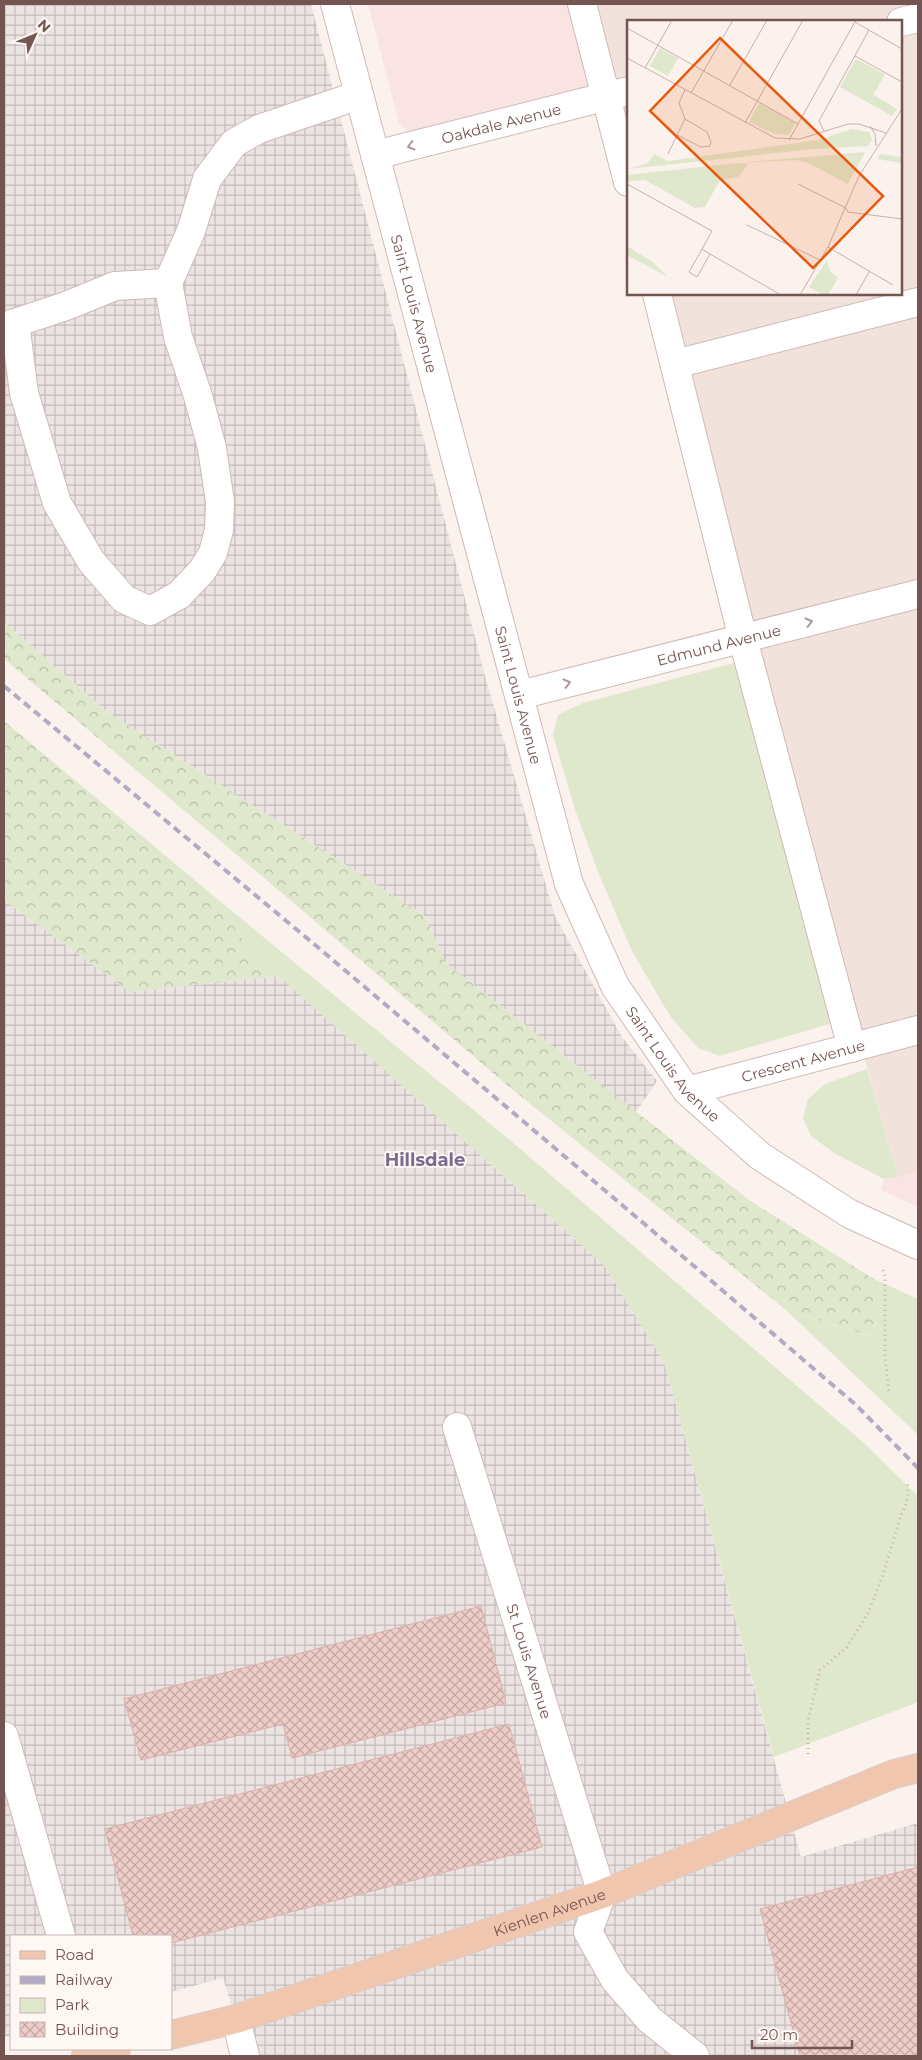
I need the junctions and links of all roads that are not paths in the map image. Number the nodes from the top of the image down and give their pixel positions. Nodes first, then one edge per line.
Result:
1 (335, 4) edge
2 (582, 4) edge
3 (918, 18) edge
4 (902, 22) edge
5 (617, 94) edge
6 (359, 95) junction
7 (374, 155) junction
8 (627, 174) edge
9 (168, 283) junction
10 (657, 295) edge
11 (918, 302) edge
12 (10, 325) edge
13 (675, 364) junction
14 (918, 594) edge
15 (743, 639) junction
16 (520, 695) junction
17 (918, 1030) edge
18 (852, 1048) junction
19 (687, 1091) junction
20 (918, 1245) edge
21 (457, 1428) dead end
22 (4, 1736) edge
23 (918, 1768) edge
24 (602, 1894) junction
25 (61, 1935) edge
26 (236, 2020) junction
27 (172, 2035) edge
28 (244, 2056) edge
29 (695, 2056) edge

1 - 6 street, Saint Louis Avenue
2 - 5 street
3 - 4 street
5 -> 7 street, Oakdale Avenue
5 - 8 street
6 - 7 street, Saint Louis Avenue
6 - 9 street
7 - 16 street, Saint Louis Avenue
9 - 12 street
9 - 12 street
10 - 13 street
11 - 13 street
13 - 15 street
15 -> 14 street, Edmund Avenue
16 -> 15 street, Edmund Avenue
15 - 18 street
16 - 19 street, Saint Louis Avenue
17 - 18 street, Crescent Avenue
18 - 19 street, Crescent Avenue
19 - 20 street, Saint Louis Avenue
21 - 24 street, St Louis Avenue
22 - 25 street
23 - 24 main road, Kienlen Avenue
24 - 26 main road, Kienlen Avenue
24 - 29 street
26 - 27 main road, Kienlen Avenue
26 - 28 street

